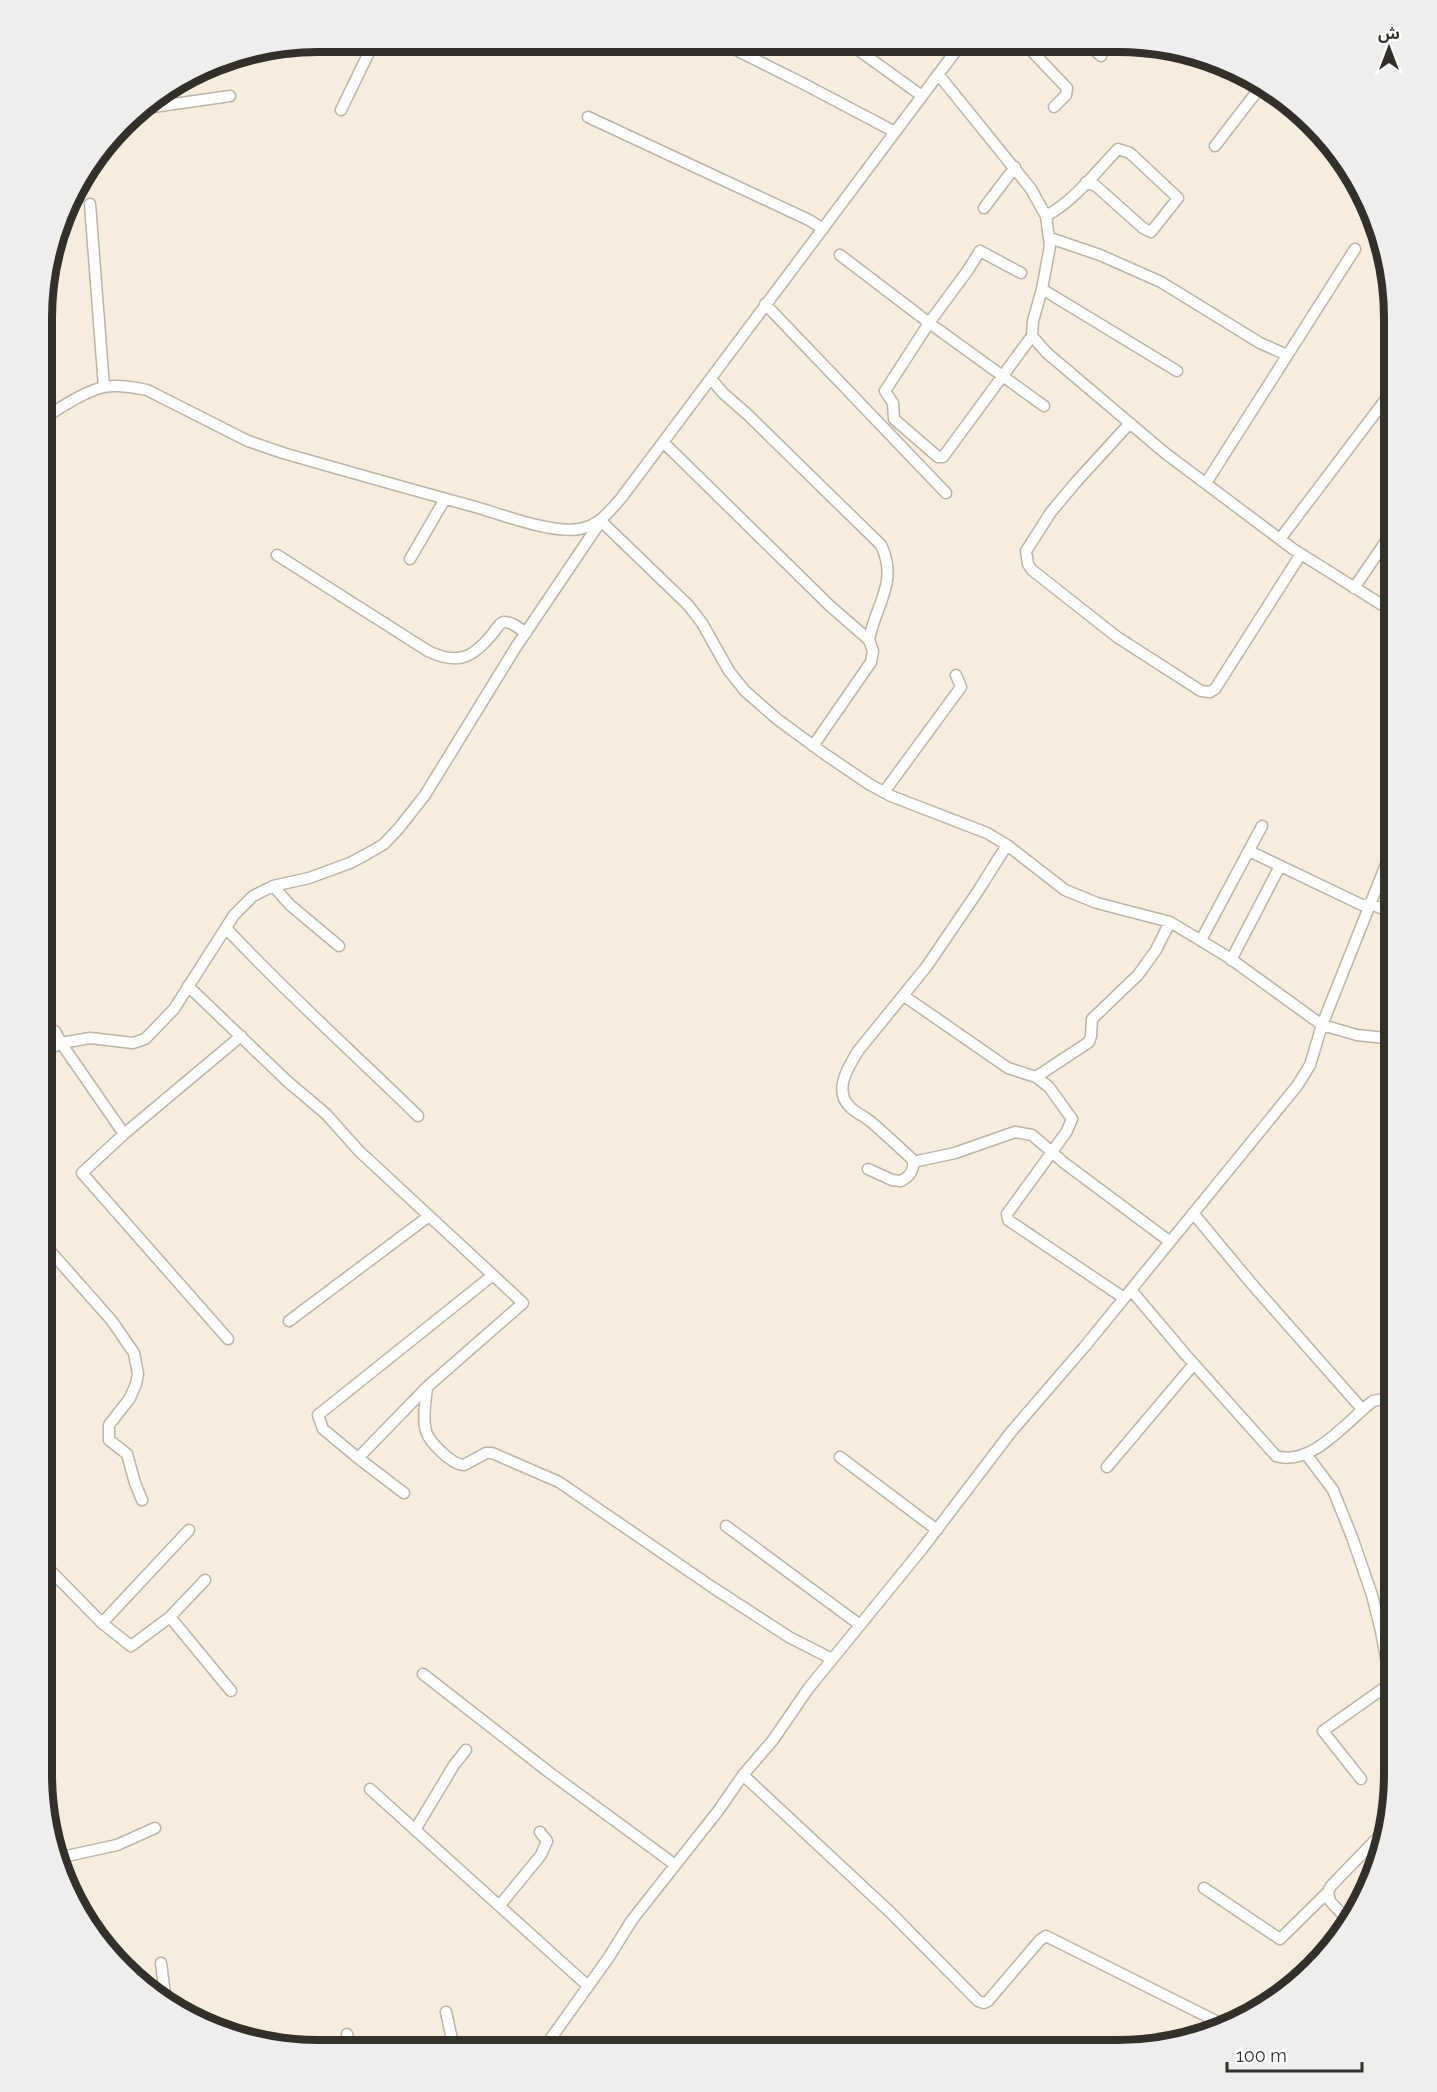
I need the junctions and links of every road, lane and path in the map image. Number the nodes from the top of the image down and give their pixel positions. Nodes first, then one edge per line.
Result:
1 (369, 52) edge
2 (739, 52) edge
3 (861, 52) edge
4 (956, 52) edge
5 (1033, 52) edge
6 (1097, 52) edge
7 (1101, 56) dead end
8 (938, 74) junction
9 (1257, 92) edge
10 (230, 96) dead end
11 (922, 96) junction
12 (159, 106) edge
13 (1054, 107) dead end
14 (341, 110) dead end
15 (588, 117) dead end
16 (895, 132) junction
17 (1215, 146) dead end
18 (1015, 167) junction
19 (1086, 182) junction
20 (90, 204) dead end
21 (984, 208) dead end
22 (1046, 216) junction
23 (823, 229) junction
24 (1050, 238) junction
25 (1355, 249) dead end
26 (840, 255) dead end
27 (1021, 273) dead end
28 (1042, 289) junction
29 (765, 304) junction
30 (929, 323) junction
31 (1032, 336) junction
32 (1287, 355) junction
33 (1177, 371) dead end
34 (1001, 376) junction
35 (711, 379) junction
36 (104, 387) junction
37 (1384, 402) edge
38 (1044, 406) dead end
39 (52, 413) edge
40 (1130, 423) junction
41 (663, 442) junction
42 (1206, 483) junction
43 (946, 493) dead end
44 (445, 499) junction
45 (601, 521) junction
46 (1280, 539) junction
47 (1384, 544) edge
48 (1301, 554) junction
49 (277, 555) dead end
50 (410, 559) dead end
51 (1354, 588) junction
52 (1384, 606) edge
53 (526, 633) junction
54 (869, 640) junction
55 (956, 675) dead end
56 (813, 746) junction
57 (884, 792) junction
58 (1262, 826) dead end
59 (1007, 845) junction
60 (1249, 850) junction
61 (1280, 866) junction
62 (1384, 870) edge
63 (273, 886) junction
64 (1371, 904) junction
65 (1384, 909) edge
66 (1170, 922) junction
67 (226, 928) junction
68 (1201, 940) junction
69 (339, 946) dead end
70 (1231, 960) junction
71 (188, 986) junction
72 (904, 996) junction
73 (1322, 1025) junction
74 (52, 1030) edge
75 (241, 1036) junction
76 (1384, 1038) edge
77 (61, 1043) junction
78 (52, 1048) edge
79 (1036, 1077) junction
80 (418, 1116) dead end
81 (124, 1134) junction
82 (1052, 1152) junction
83 (913, 1162) junction
84 (868, 1169) dead end
85 (1193, 1213) junction
86 (429, 1216) junction
87 (1169, 1241) junction
88 (52, 1253) edge
89 (493, 1275) junction
90 (1128, 1294) junction
91 (289, 1321) dead end
92 (228, 1339) dead end
93 (1194, 1364) junction
94 (427, 1387) junction
95 (1384, 1400) edge
96 (1362, 1409) junction
97 (1306, 1454) junction
98 (840, 1457) dead end
99 (358, 1458) junction
100 (1107, 1467) dead end
101 (404, 1493) dead end
102 (142, 1500) dead end
103 (726, 1526) dead end
104 (189, 1530) dead end
105 (937, 1530) junction
106 (52, 1572) edge
107 (205, 1580) dead end
108 (170, 1617) junction
109 (102, 1623) junction
110 (860, 1625) junction
111 (1384, 1651) edge
112 (832, 1659) junction
113 (423, 1674) dead end
114 (1384, 1688) edge
115 (231, 1691) dead end
116 (466, 1750) dead end
117 (743, 1774) junction
118 (1361, 1779) dead end
119 (370, 1789) dead end
120 (154, 1828) dead end
121 (414, 1830) junction
122 (540, 1832) dead end
123 (1376, 1840) edge
124 (66, 1856) edge
125 (674, 1864) junction
126 (1204, 1888) dead end
127 (1328, 1892) junction
128 (500, 1905) junction
129 (1343, 1916) edge
130 (161, 1963) dead end
131 (588, 1986) junction
132 (164, 1990) edge
133 (446, 2012) dead end
134 (1215, 2021) edge
135 (347, 2034) dead end
136 (348, 2039) edge
137 (452, 2039) edge
138 (550, 2039) edge

1 - 14 street
2 - 16 street
3 - 11 street
4 - 8 street
5 - 13 street
6 - 7 street
8 - 11 street
8 - 18 street
9 - 17 street
10 - 12 street
11 - 16 street
15 - 23 street
16 - 23 street
18 - 21 street
18 - 22 street
19 - 19 street
19 - 22 street
20 - 36 street
22 - 24 street
23 - 29 street
24 - 28 street
24 - 32 street
25 - 32 street
26 - 30 street
27 - 30 street
28 - 31 street
28 - 33 street
29 - 35 street
29 - 43 street
30 - 34 street
30 - 34 street
31 - 34 street
31 - 40 street
32 - 42 street
34 - 38 street
35 - 41 street
35 - 54 street
36 - 39 street
36 - 44 street
37 - 46 street
40 - 42 street
40 - 48 street
41 - 45 street
41 - 54 street
42 - 46 street
44 - 45 street
44 - 50 street
45 - 53 street
45 - 56 street
46 - 48 street
47 - 51 street
48 - 51 street
49 - 53 street
51 - 52 street
53 - 63 street
54 - 56 street
55 - 57 street
56 - 57 street
57 - 59 street
58 - 60 street
59 - 66 street
59 - 72 street
60 - 61 street
60 - 68 street
61 - 64 street
61 - 70 street
62 - 64 street
63 - 67 street
63 - 69 street
64 - 65 street
64 - 73 street
66 - 68 street
66 - 79 street
67 - 71 street
67 - 80 street
68 - 70 street
70 - 73 street
71 - 75 street
71 - 77 street
72 - 79 street
72 - 83 street
73 - 76 street
73 - 85 street
74 - 77 street
75 - 81 street
75 - 86 street
77 - 78 street
77 - 81 street
79 - 82 street
81 - 92 street
82 - 83 street
82 - 87 street
82 - 90 street
83 - 84 street
85 - 87 street
85 - 96 street
86 - 89 street
86 - 91 street
87 - 90 street
88 - 102 street
89 - 94 street
89 - 99 street
90 - 93 street
90 - 105 street
93 - 97 street
93 - 100 street
94 - 99 street
94 - 112 street
95 - 96 street
96 - 97 street
97 - 111 street
98 - 105 street
99 - 101 street
103 - 110 street
104 - 109 street
105 - 110 street
106 - 109 street
107 - 108 street
108 - 109 street
108 - 115 street
110 - 112 street
112 - 117 street
113 - 125 street
114 - 118 street
116 - 121 street
117 - 125 street
117 - 134 street
119 - 121 street
120 - 124 street
121 - 128 street
122 - 128 street
123 - 127 street
125 - 131 street
126 - 127 street
127 - 129 street
128 - 131 street
130 - 132 street
131 - 138 street
133 - 137 street
135 - 136 street

